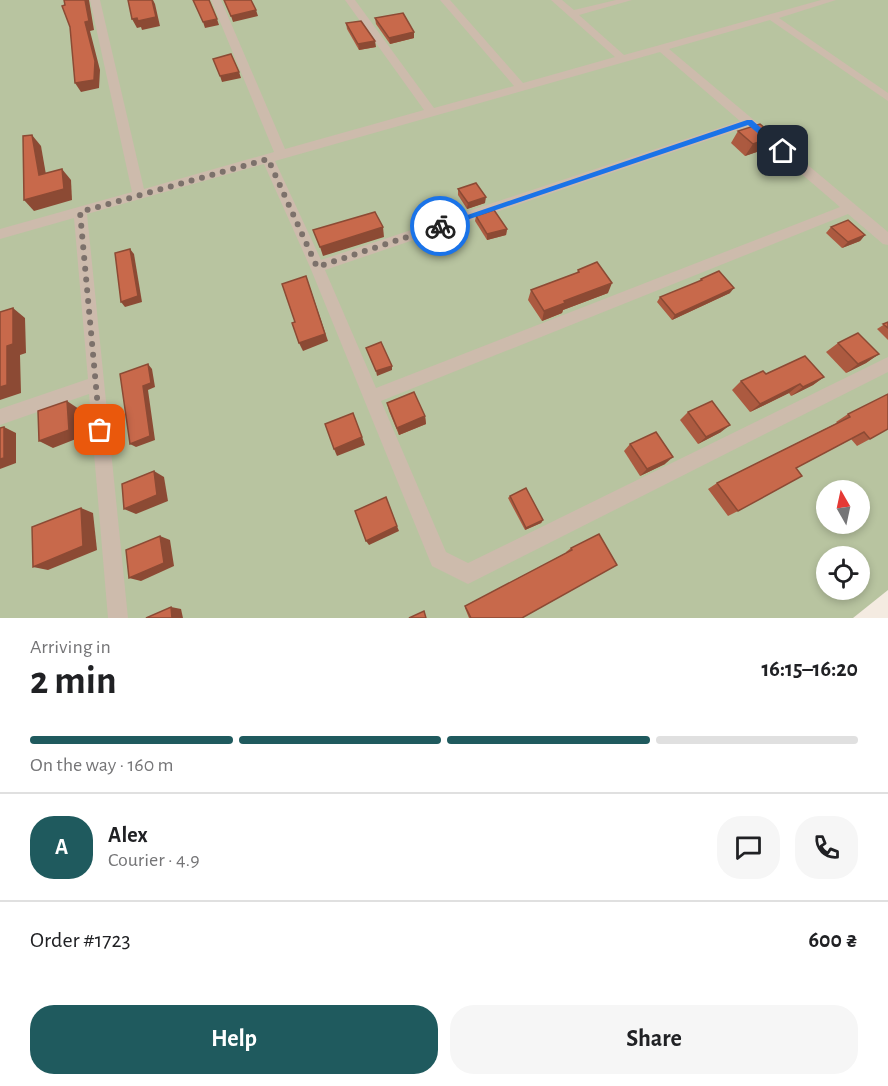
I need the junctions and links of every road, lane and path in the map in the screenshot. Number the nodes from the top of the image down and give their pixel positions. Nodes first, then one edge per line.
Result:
1 (95, 0) edge
2 (216, 0) edge
3 (350, 0) edge
4 (445, 0) edge
5 (556, 0) edge
6 (627, 0) edge
7 (831, 0) edge
8 (571, 14) junction
9 (772, 17) junction
10 (662, 48) junction
11 (623, 59) junction
12 (521, 87) junction
13 (888, 98) edge
14 (432, 112) junction
15 (749, 122) junction
16 (275, 157) junction
17 (139, 195) junction
18 (850, 208) junction
19 (80, 212) junction
20 (0, 234) edge
21 (888, 240) edge
22 (317, 267) junction
23 (888, 364) edge
24 (96, 384) junction
25 (372, 397) junction
26 (0, 417) edge
27 (118, 618) edge

1 - 17 street
2 - 16 street
3 - 14 street
4 - 12 street
5 - 8 street
6 - 8 street
7 - 9 street
8 - 11 street
9 - 10 street
9 - 13 street
10 - 11 street
10 - 15 street
11 - 12 street
12 - 14 street
14 - 16 street
15 - 18 street
15 - 22 street
16 - 17 street
16 - 22 street
17 - 19 street
18 - 21 street
18 - 25 street
19 - 20 street
19 - 24 street
22 - 25 street
23 - 25 street
24 - 26 street
24 - 27 street

